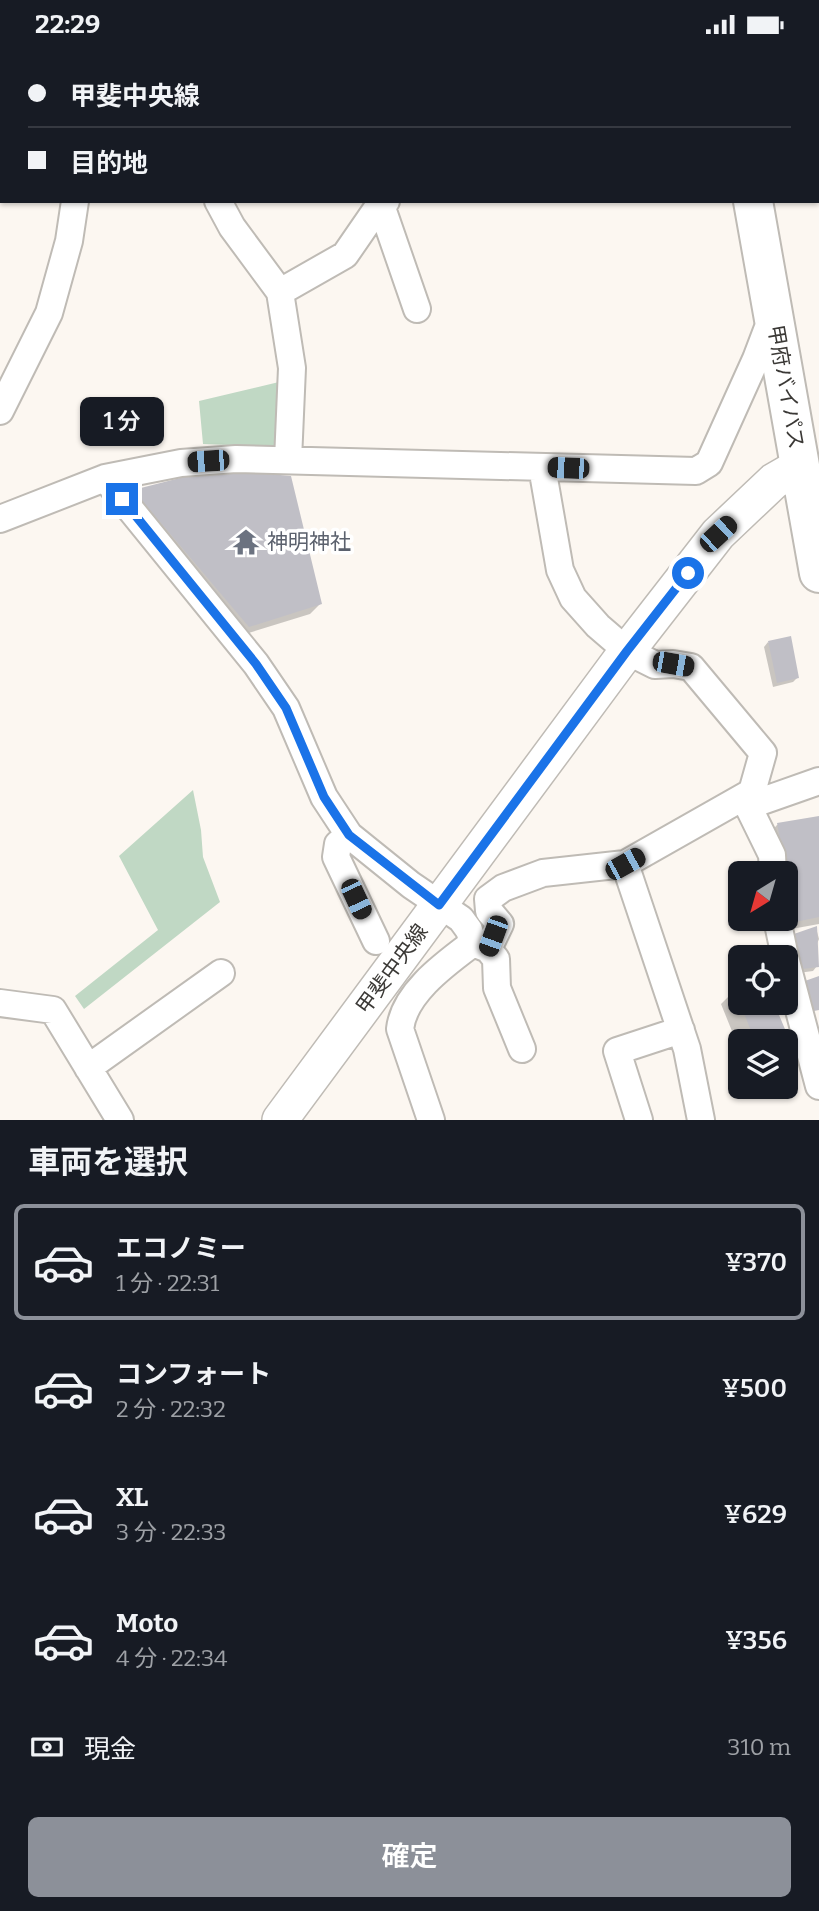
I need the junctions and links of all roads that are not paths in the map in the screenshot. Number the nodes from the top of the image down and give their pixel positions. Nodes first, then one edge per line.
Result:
1 (75, 203) edge
2 (219, 203) edge
3 (384, 203) edge
4 (753, 203) edge
5 (780, 203) edge
6 (280, 292) junction
7 (417, 309) dead end
8 (776, 324) junction
9 (4, 391) edge
10 (819, 420) edge
11 (288, 460) junction
12 (809, 465) edge
13 (542, 467) junction
14 (105, 478) junction
15 (0, 519) edge
16 (819, 573) edge
17 (627, 651) junction
18 (819, 781) edge
19 (750, 799) junction
20 (349, 835) junction
21 (772, 861) edge
22 (625, 864) junction
23 (439, 905) junction
24 (376, 941) dead end
25 (480, 946) junction
26 (221, 973) dead end
27 (798, 1000) edge
28 (0, 1003) edge
29 (681, 1030) junction
30 (522, 1049) dead end
31 (816, 1057) edge
32 (88, 1068) junction
33 (819, 1086) edge
34 (120, 1120) edge
35 (280, 1120) edge
36 (430, 1120) edge
37 (639, 1120) edge
38 (701, 1120) edge

1 - 9 street
2 - 6 street
3 - 6 street
3 - 7 street
4 - 8 highway, 甲府バイパス
5 - 10 highway, 甲府バイパス
6 - 11 street
8 - 12 highway, 甲府バイパス
8 - 13 street
11 - 13 street
11 - 14 street
12 - 16 highway, 甲府バイパス
12 - 17 main road, 甲斐中央線
13 - 17 street
14 - 15 street
14 - 20 street
17 - 19 street
17 - 23 main road, 甲斐中央線
18 - 19 street
19 - 21 street
19 - 22 street
20 - 23 street
20 - 24 street
22 - 25 street
22 - 29 street
23 - 25 street
23 - 35 main road, 甲斐中央線
25 - 30 street
25 - 36 street
26 - 32 street
27 - 31 street
28 - 32 street
29 - 37 street
29 - 38 street
31 - 33 street
32 - 34 street

